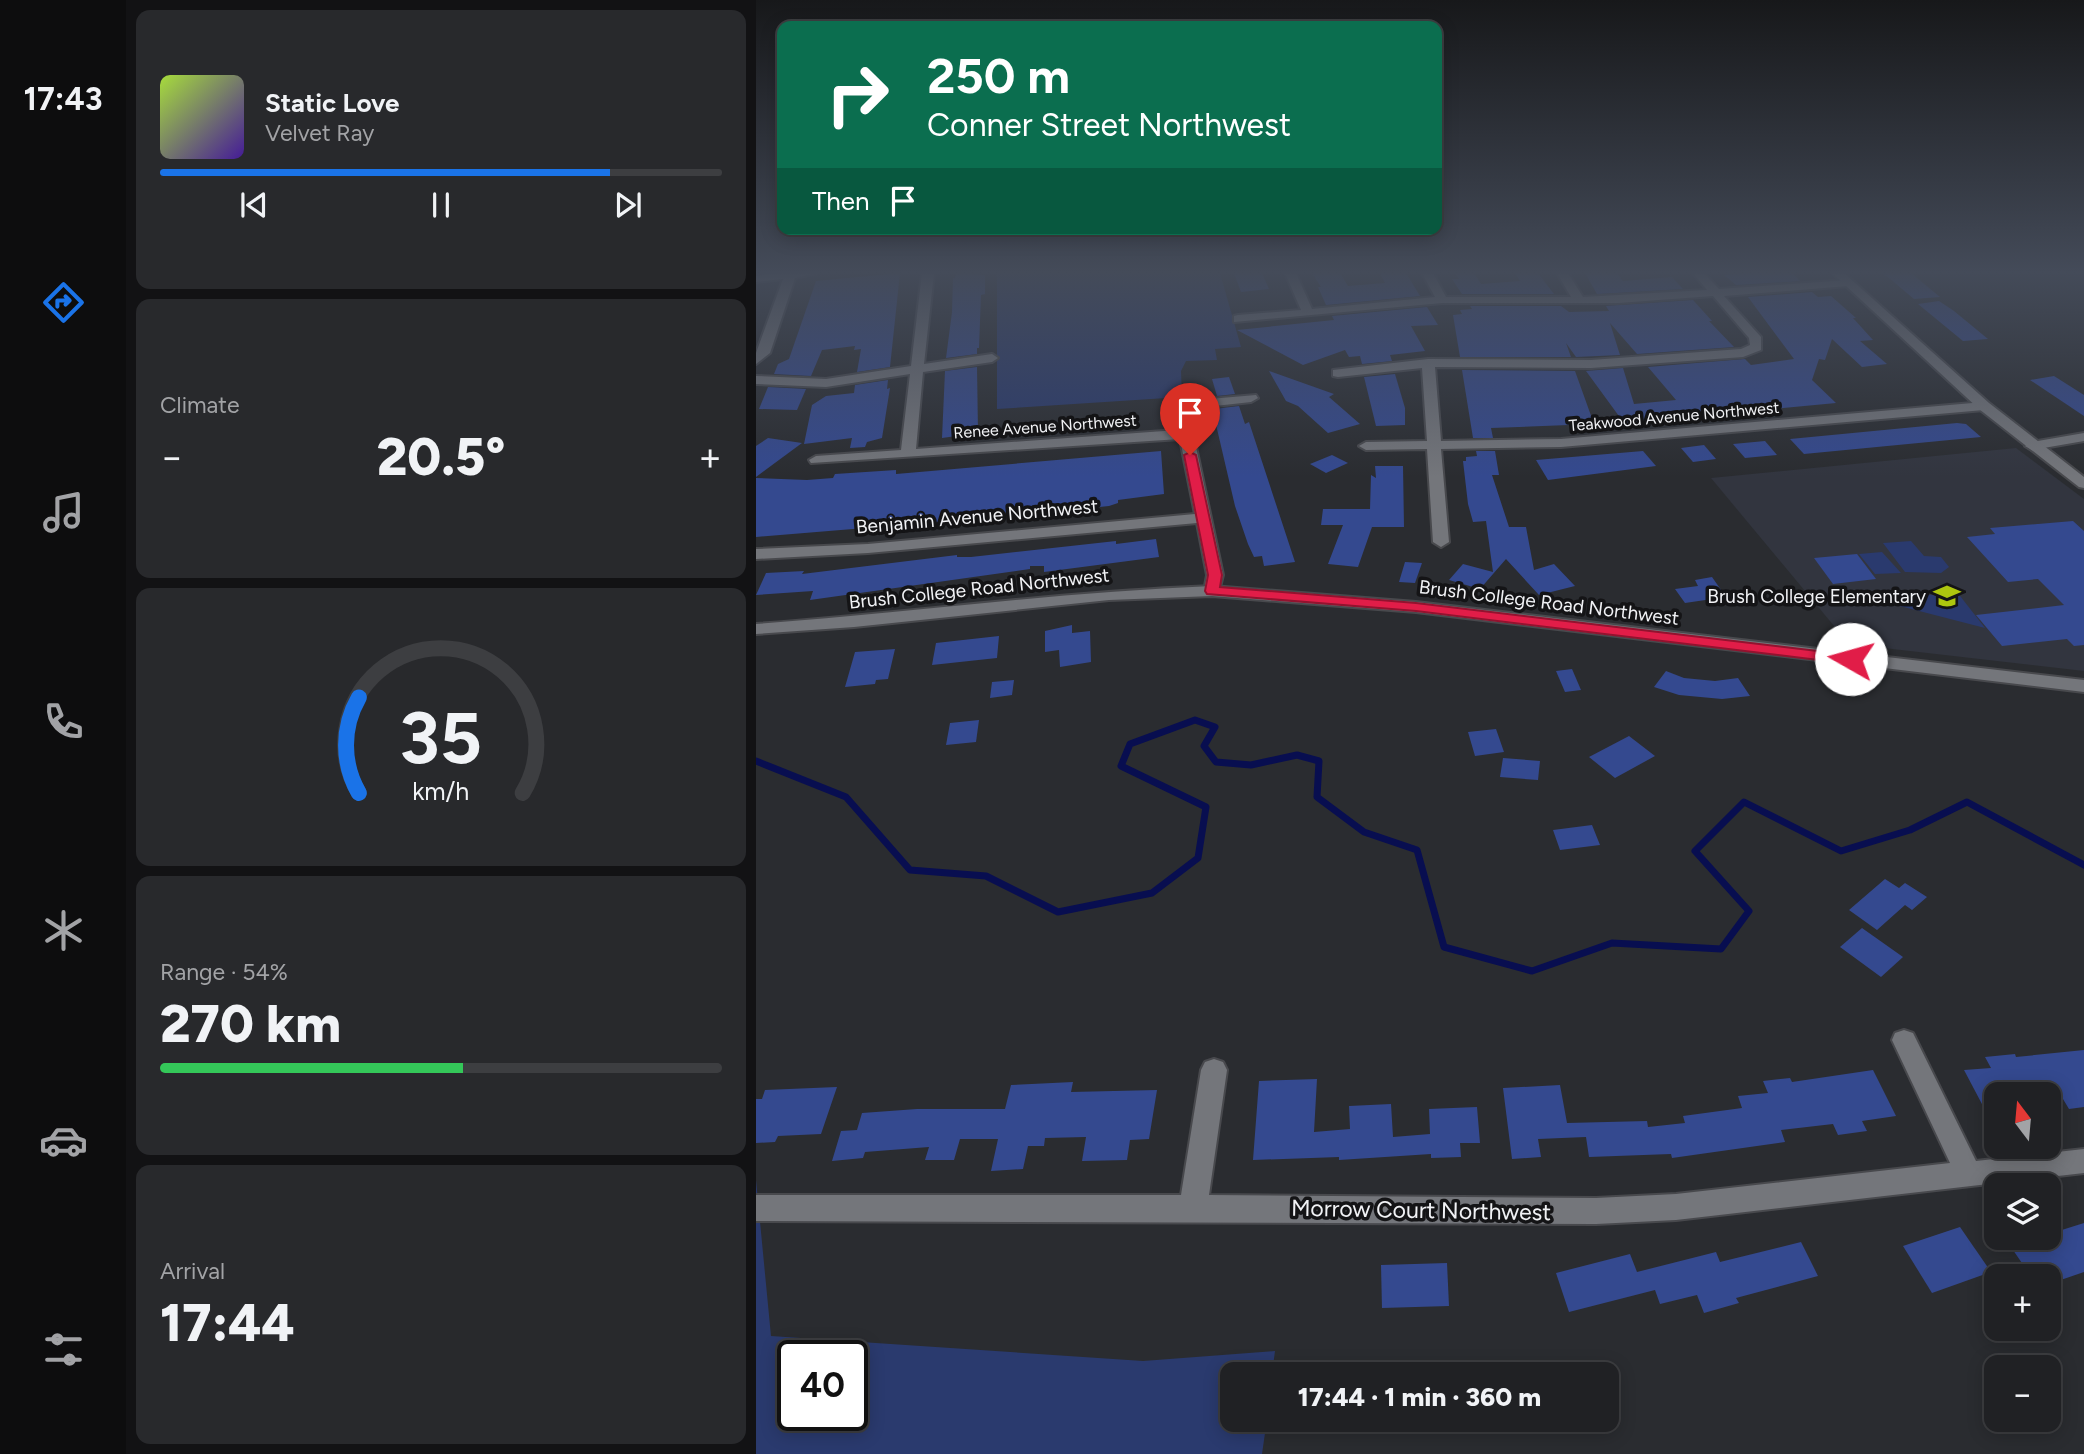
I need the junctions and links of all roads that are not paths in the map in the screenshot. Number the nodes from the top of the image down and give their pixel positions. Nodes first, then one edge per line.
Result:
1 (768, 341) edge
2 (920, 341) edge
3 (1756, 341) edge
4 (1912, 341) edge
5 (992, 358) dead end
6 (756, 360) edge
7 (1428, 363) junction
8 (917, 369) junction
9 (1338, 373) dead end
10 (756, 380) edge
11 (1251, 398) dead end
12 (1179, 403) joint
13 (1984, 406) junction
14 (1186, 434) junction
15 (2084, 437) edge
16 (1433, 445) junction
17 (1366, 446) dead end
18 (2032, 446) junction
19 (908, 453) junction
20 (816, 460) dead end
21 (2084, 484) edge
22 (1203, 518) junction
23 (1441, 542) dead end
24 (756, 554) edge
25 (1212, 591) junction
26 (756, 629) edge
27 (2084, 687) edge
28 (1904, 1040) dead end
29 (1214, 1070) dead end
30 (2084, 1161) edge
31 (1969, 1174) junction
32 (756, 1208) edge
33 (1193, 1208) junction

1 - 6 street
2 - 8 street
3 - 7 street
4 - 13 street
5 - 8 street
7 - 9 street
7 - 16 street
8 - 10 street
8 - 19 street
11 - 12 street
12 - 14 street
13 - 16 street, Teakwood Avenue Northwest
13 - 18 street
14 - 19 street, Renee Avenue Northwest
14 - 22 street
15 - 18 street
16 - 17 street, Teakwood Avenue Northwest
16 - 23 street
18 - 21 street
19 - 20 street, Renee Avenue Northwest
22 - 24 street, Benjamin Avenue Northwest
22 - 25 street
25 - 26 street, Brush College Road Northwest
25 - 27 street, Brush College Road Northwest
28 - 31 street
29 - 33 street
30 - 31 street, Morrow Court Northwest
31 - 33 street, Morrow Court Northwest
32 - 33 street, Morrow Court Northwest

